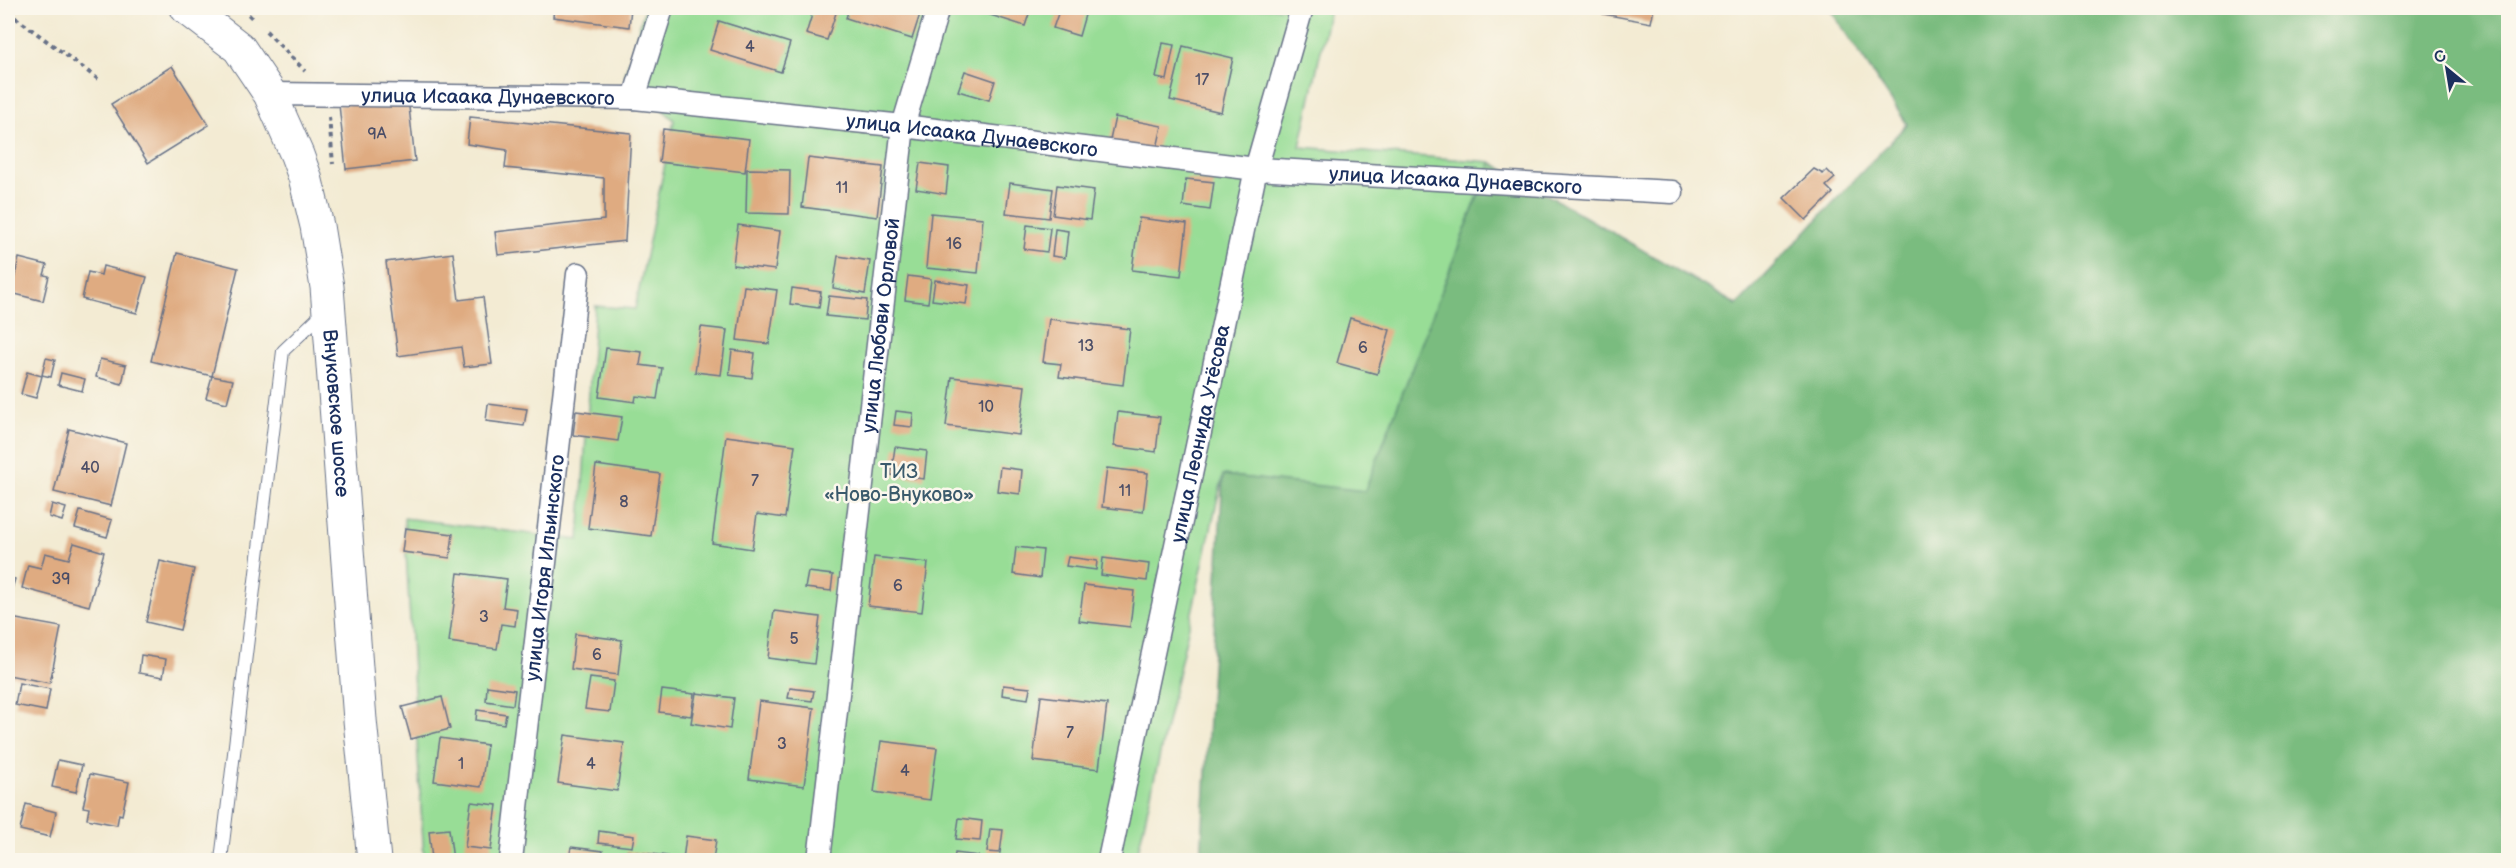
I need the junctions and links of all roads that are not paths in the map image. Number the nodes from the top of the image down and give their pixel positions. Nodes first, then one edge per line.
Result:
1 (187, 8) edge
2 (662, 8) edge
3 (938, 8) edge
4 (1302, 8) edge
5 (270, 94) junction
6 (634, 98) junction
7 (903, 126) junction
8 (1256, 169) junction
9 (1672, 192) dead end
10 (578, 274) dead end
11 (329, 308) junction
12 (221, 861) edge
13 (374, 861) edge
14 (511, 861) edge
15 (819, 861) edge
16 (1109, 861) edge

1 - 5 main road, Внуковское шоссе
2 - 6 street
3 - 7 street, улица Любови Орловой
4 - 8 street, улица Леонида Утёсова
5 - 6 street, улица Исаака Дунаевского
5 - 11 main road, Внуковское шоссе
6 - 7 street, улица Исаака Дунаевского
7 - 8 street, улица Исаака Дунаевского
7 - 15 street, улица Любови Орловой
8 - 9 street, улица Исаака Дунаевского
8 - 16 street, улица Леонида Утёсова
10 - 14 street, улица Игоря Ильинского
11 - 12 lane
11 - 13 main road, Внуковское шоссе

